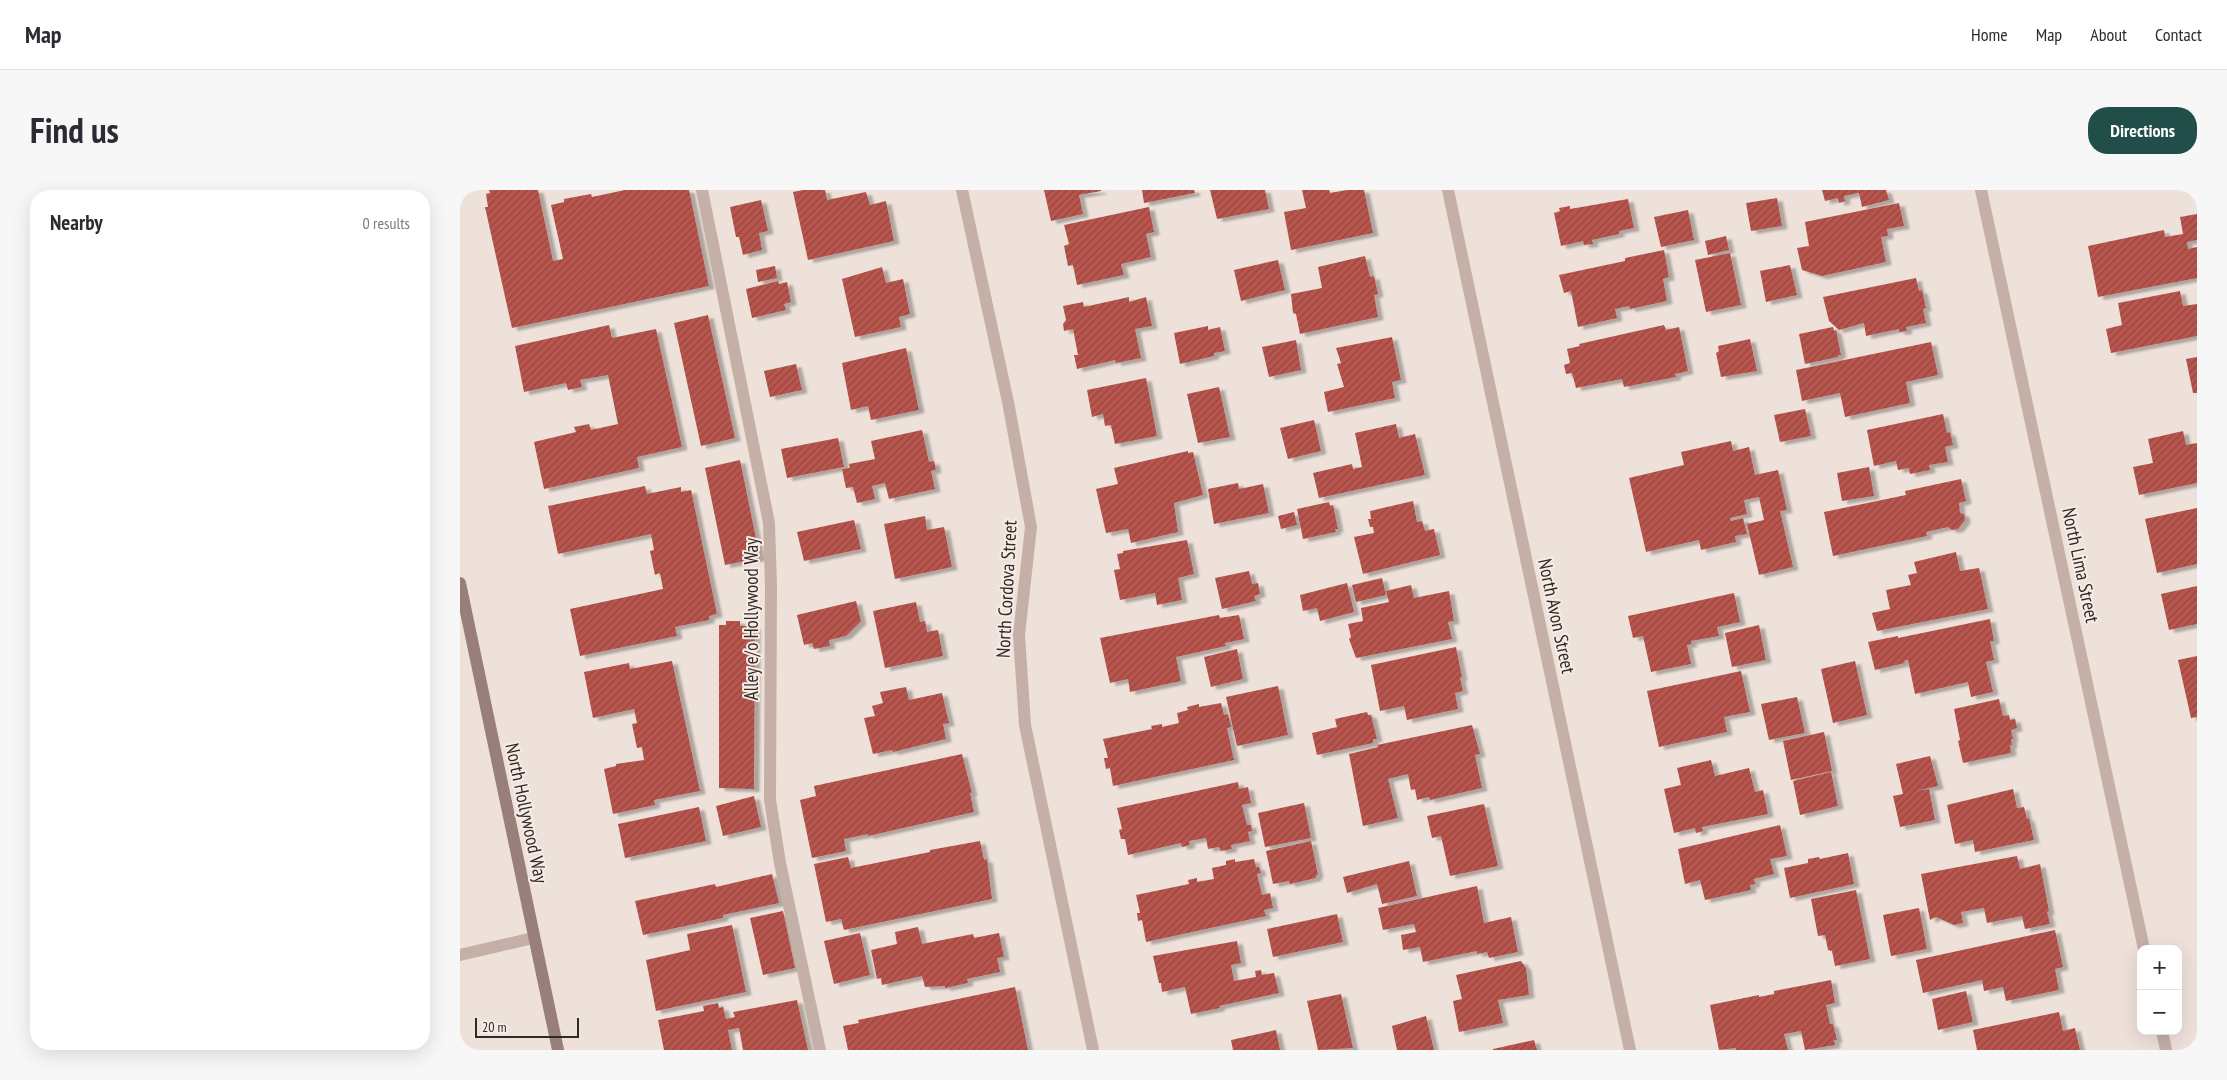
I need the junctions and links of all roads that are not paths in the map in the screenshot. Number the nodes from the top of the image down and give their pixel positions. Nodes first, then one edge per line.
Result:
1 (702, 190) edge
2 (962, 190) edge
3 (1448, 190) edge
4 (1982, 190) edge
5 (460, 583) edge
6 (533, 938) junction
7 (2143, 945) edge
8 (460, 955) edge
9 (2163, 1035) edge
10 (558, 1050) edge
11 (820, 1050) edge
12 (1093, 1050) edge
13 (1630, 1050) edge
14 (2166, 1050) edge

1 - 11 street, Alley e/o Hollywood Way
2 - 12 street, North Cordova Street
3 - 13 street, North Avon Street
4 - 7 street, North Lima Street
5 - 6 main road, North Hollywood Way
6 - 8 street
6 - 10 main road, North Hollywood Way
9 - 14 street

